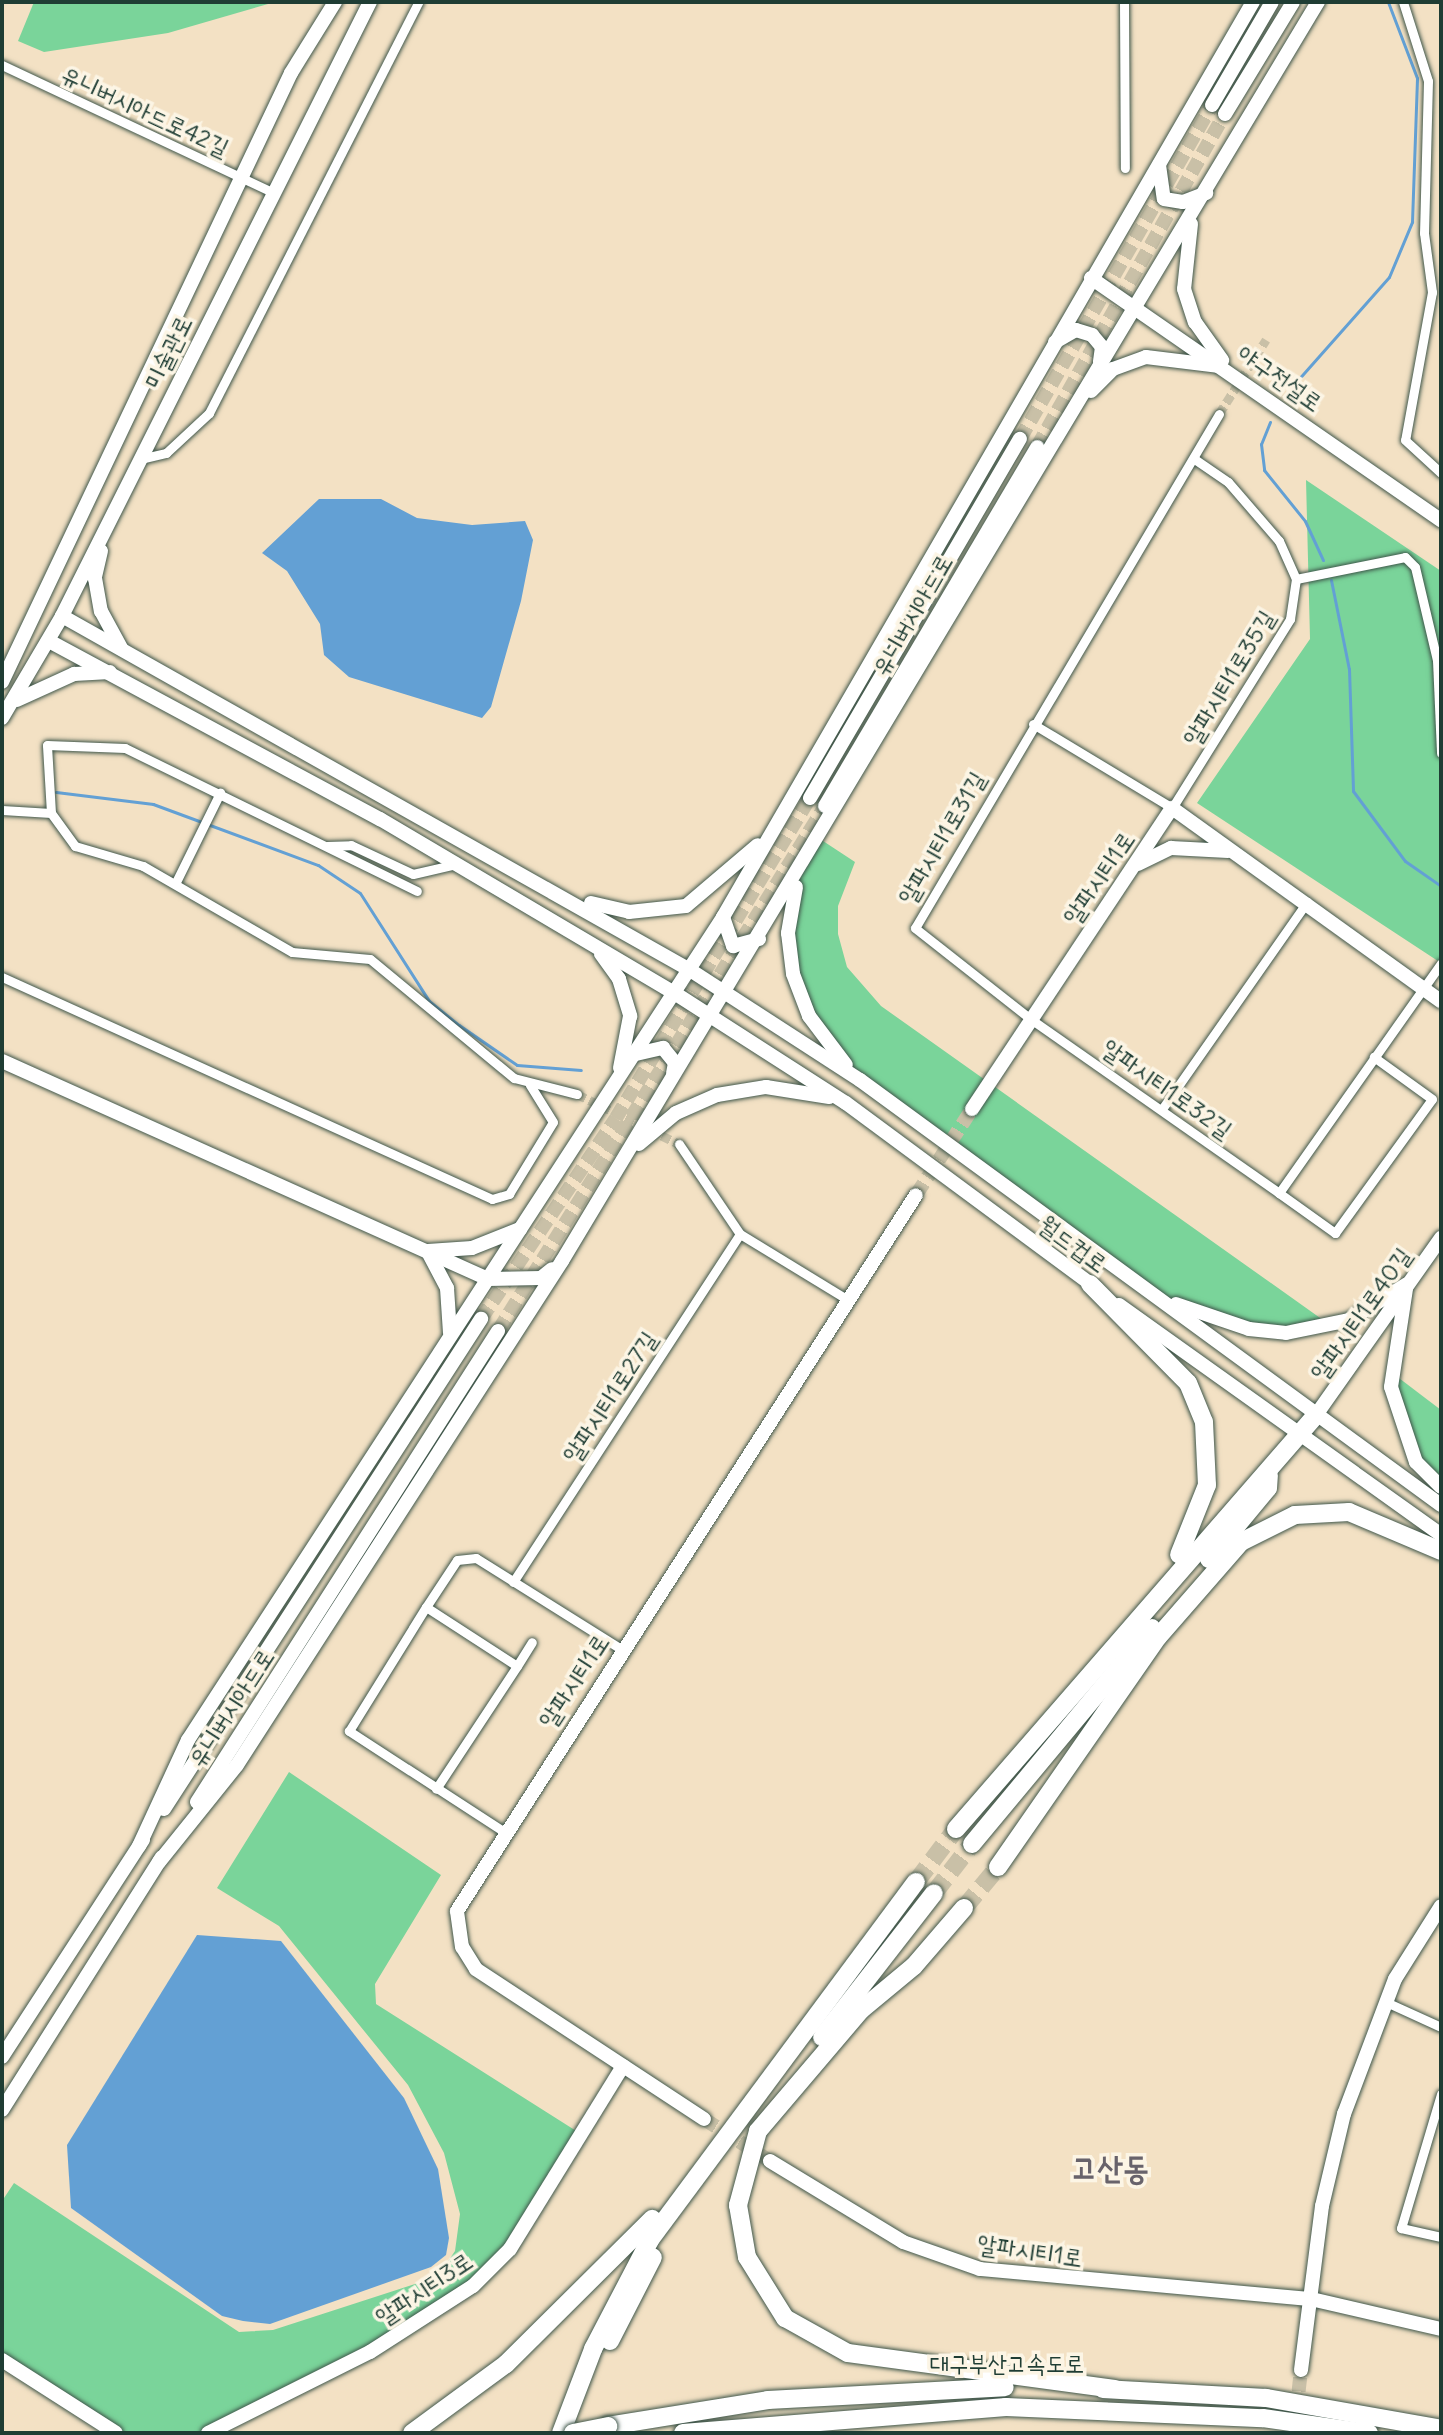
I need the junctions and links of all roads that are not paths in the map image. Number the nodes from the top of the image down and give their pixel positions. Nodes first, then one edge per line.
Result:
1 (335, 2) edge
2 (370, 2) edge
3 (418, 2) edge
4 (1124, 2) edge
5 (1253, 2) edge
6 (1272, 2) edge
7 (1293, 2) edge
8 (1318, 2) edge
9 (1403, 2) edge
10 (2, 65) edge
11 (1159, 165) junction
12 (1125, 168) dead end
13 (244, 179) junction
14 (272, 192) junction
15 (1208, 192) junction
16 (1195, 210) junction
17 (1091, 278) junction
18 (1136, 307) junction
19 (1053, 343) junction
20 (1100, 366) junction
21 (1227, 367) junction
22 (1080, 402) junction
23 (1219, 414) tunnel mouth
24 (1020, 439) tunnel mouth
25 (1037, 447) tunnel mouth
26 (1193, 458) junction
27 (140, 459) junction
28 (1441, 473) edge
29 (122, 496) junction
30 (1441, 520) edge
31 (1296, 579) junction
32 (62, 616) junction
33 (49, 641) junction
34 (122, 648) junction
35 (110, 672) junction
36 (2, 682) edge
37 (16, 700) junction
38 (2, 718) edge
39 (1033, 724) junction
40 (1441, 753) edge
41 (220, 793) junction
42 (810, 798) tunnel mouth
43 (825, 806) tunnel mouth
44 (1172, 808) junction
45 (2, 810) edge
46 (51, 813) junction
47 (767, 837) junction
48 (326, 847) junction
49 (434, 850) junction
50 (1240, 853) junction
51 (809, 857) junction
52 (459, 864) junction
53 (440, 867) junction
54 (1132, 869) junction
55 (175, 884) junction
56 (417, 891) dead end
57 (579, 901) junction
58 (1307, 902) junction
59 (723, 917) junction
60 (759, 938) junction
61 (590, 941) junction
62 (1441, 963) edge
63 (690, 970) junction
64 (2, 977) edge
65 (1423, 987) junction
66 (725, 993) junction
67 (676, 994) junction
68 (1441, 1001) edge
69 (710, 1016) junction
70 (1032, 1020) junction
71 (636, 1054) junction
72 (1374, 1057) junction
73 (2, 1061) edge
74 (672, 1077) junction
75 (860, 1080) junction
76 (530, 1085) junction
77 (577, 1094) tunnel mouth
78 (611, 1096) junction
79 (846, 1103) junction
80 (972, 1109) tunnel mouth
81 (1162, 1109) junction
82 (679, 1144) tunnel mouth
83 (627, 1156) junction
84 (1279, 1193) junction
85 (916, 1195) tunnel mouth
86 (522, 1229) junction
87 (740, 1234) junction
88 (1441, 1238) edge
89 (428, 1251) junction
90 (562, 1261) junction
91 (488, 1279) junction
92 (1090, 1284) junction
93 (1407, 1284) junction
94 (1161, 1298) junction
95 (848, 1300) junction
96 (481, 1319) tunnel mouth
97 (498, 1331) tunnel mouth
98 (450, 1333) junction
99 (1316, 1415) junction
100 (1301, 1434) junction
101 (1269, 1475) junction
102 (1441, 1487) edge
103 (1441, 1505) edge
104 (1441, 1535) edge
105 (1441, 1551) edge
106 (1167, 1579) junction
107 (513, 1582) junction
108 (426, 1607) junction
109 (532, 1642) dead end
110 (621, 1649) junction
111 (517, 1666) junction
112 (436, 1789) junction
113 (956, 1829) tunnel mouth
114 (503, 1831) junction
115 (972, 1844) tunnel mouth
116 (139, 1846) junction
117 (159, 1862) junction
118 (998, 1867) tunnel mouth
119 (916, 1882) tunnel mouth
120 (934, 1893) tunnel mouth
121 (1441, 1906) edge
122 (964, 1908) tunnel mouth
123 (1386, 2002) junction
124 (1441, 2027) edge
125 (2, 2057) edge
126 (803, 2059) junction
127 (623, 2066) junction
128 (1441, 2094) edge
129 (2, 2110) edge
130 (704, 2119) tunnel mouth
131 (749, 2122) junction
132 (770, 2161) tunnel mouth
133 (1441, 2237) edge
134 (1311, 2299) junction
135 (1441, 2329) edge
136 (2, 2360) edge
137 (1301, 2370) tunnel mouth
138 (1115, 2389) junction
139 (1441, 2429) edge
140 (116, 2433) edge
141 (208, 2433) edge
142 (412, 2433) edge
143 (561, 2433) edge
144 (573, 2433) edge
145 (683, 2433) edge
146 (1369, 2433) edge

1 - 13 main road, 미술관로
2 - 14 main road, 미술관로
3 - 27 street
4 - 12 street
5 - 11 main road
6 - 7 main road
8 - 15 main road
9 - 28 street
10 - 13 street, 유니버시아드로42길
11 - 15 main road
11 - 17 main road
13 - 14 street, 유니버시아드로42길
13 - 36 main road, 미술관로
14 - 27 main road, 미술관로
15 - 16 main road
16 - 18 main road
16 - 21 main road
17 - 18 main road, 야구전설로
17 - 19 main road
18 - 20 main road
18 - 21 main road, 야구전설로
19 - 20 main road
19 - 47 main road
20 - 22 main road
21 - 22 main road
21 - 30 main road, 야구전설로
22 - 51 main road
23 - 26 street, 알파시티1로31길
24 - 42 main road, 유니버시아드로
25 - 43 main road, 유니버시아드로
26 - 31 street
26 - 39 street, 알파시티1로31길
27 - 29 main road, 미술관로
29 - 32 main road, 미술관로
29 - 34 main road
31 - 40 street
31 - 44 street, 알파시티1로35길
32 - 33 main road, 미술관로
32 - 34 main road
33 - 35 main road, 월드컵로
33 - 37 main road, 미술관로
34 - 57 main road
35 - 37 main road
35 - 49 main road, 월드컵로
37 - 38 main road, 미술관로
39 - 44 street
39 - 70 street, 알파시티1로31길
41 - 46 street
41 - 48 street
41 - 55 street
44 - 50 main road
44 - 54 main road, 알파시티1로
45 - 46 street
46 - 55 street
47 - 57 main road
47 - 59 main road
48 - 53 street
48 - 56 street
49 - 52 main road, 월드컵로
49 - 53 street
50 - 54 main road
50 - 58 main road
51 - 60 main road
51 - 75 main road
52 - 53 street
52 - 61 main road, 월드컵로
54 - 70 main road, 알파시티1로
55 - 76 street
57 - 63 main road, 월드컵로
58 - 65 main road
58 - 81 street
59 - 60 main road
59 - 63 main road
60 - 66 main road
61 - 67 main road, 월드컵로
61 - 78 main road
62 - 65 street
63 - 66 main road, 월드컵로
63 - 67 main road
64 - 76 street
65 - 68 main road
65 - 72 street
66 - 69 main road
66 - 75 main road, 월드컵로
67 - 69 main road, 월드컵로
67 - 71 main road
69 - 74 main road
69 - 79 main road, 월드컵로
70 - 80 main road, 알파시티1로
70 - 81 street, 알파시티1로32길
71 - 74 main road
71 - 78 main road
72 - 84 street
72 - 84 street, 알파시티1로32길
73 - 89 main road
74 - 83 main road
75 - 94 main road, 월드컵로
76 - 77 street
78 - 86 main road
79 - 83 main road
79 - 92 main road, 월드컵로
81 - 84 street, 알파시티1로32길
82 - 87 street
83 - 90 main road
85 - 95 main road, 알파시티1로
86 - 89 main road
86 - 91 main road
87 - 95 street
87 - 107 street, 알파시티1로27길
88 - 93 main road, 알파시티1로40길
89 - 91 main road
89 - 98 main road
90 - 91 main road
90 - 117 main road
91 - 98 main road
92 - 100 main road, 월드컵로
92 - 106 highway
93 - 94 main road
93 - 99 main road, 알파시티1로40길
93 - 102 main road
94 - 99 main road, 월드컵로
95 - 110 main road, 알파시티1로
96 - 116 main road, 유니버시아드로
97 - 117 main road, 유니버시아드로
98 - 116 main road
99 - 100 highway
99 - 103 main road, 월드컵로
100 - 101 highway
100 - 104 main road, 월드컵로
101 - 106 highway
101 - 115 highway
105 - 118 highway
106 - 113 highway
107 - 108 street
107 - 110 street
108 - 111 street
108 - 112 street
109 - 111 street
110 - 114 main road, 알파시티1로
111 - 112 street
112 - 114 street
114 - 127 main road, 알파시티1로
116 - 125 main road, 유니버시아드로
117 - 129 main road, 유니버시아드로
119 - 126 highway
120 - 126 highway
121 - 123 main road
122 - 126 highway
123 - 124 street
123 - 134 main road
126 - 131 highway
127 - 130 main road, 알파시티1로
127 - 141 main road, 알파시티3로
128 - 133 street
131 - 138 highway
131 - 142 highway
131 - 143 highway
131 - 144 highway
132 - 134 main road, 알파시티1로
134 - 135 main road, 알파시티1로
134 - 137 main road
136 - 140 main road
138 - 139 highway, 대구부산고속도로
138 - 144 highway, 대구부산고속도로, bridge
145 - 146 highway, 대구부산고속도로

